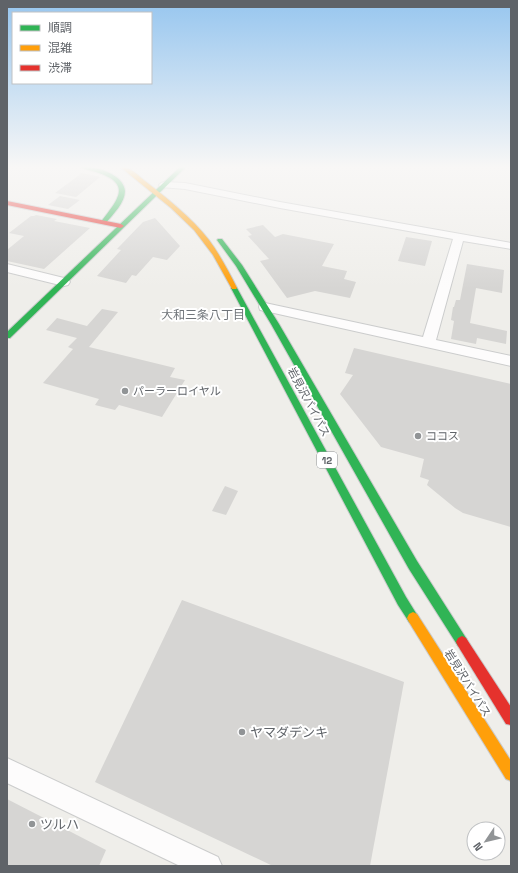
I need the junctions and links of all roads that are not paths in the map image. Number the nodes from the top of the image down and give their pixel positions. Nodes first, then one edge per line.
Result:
1 (26, 207) edge
2 (118, 207) edge
3 (140, 207) edge
4 (177, 207) edge
5 (290, 207) edge
6 (104, 222) junction
7 (121, 226) junction
8 (216, 235) dead end
9 (459, 237) junction
10 (511, 246) edge
11 (7, 268) edge
12 (64, 282) junction
13 (265, 307) junction
14 (7, 336) edge
15 (428, 343) junction
16 (511, 361) edge
17 (511, 719) edge
18 (7, 770) edge
19 (511, 774) edge
20 (208, 866) edge

1 - 6 main road
2 - 6 main road
3 - 7 main road
4 - 19 main road, 岩見沢バイパス / 12
5 - 9 street
6 - 7 main road
7 - 12 main road
8 - 13 main road, 岩見沢バイパス / 12
9 - 10 street
9 - 15 street
11 - 12 street
12 - 14 main road
13 - 15 street
13 - 17 main road, 岩見沢バイパス / 12
15 - 16 street
18 - 20 street

